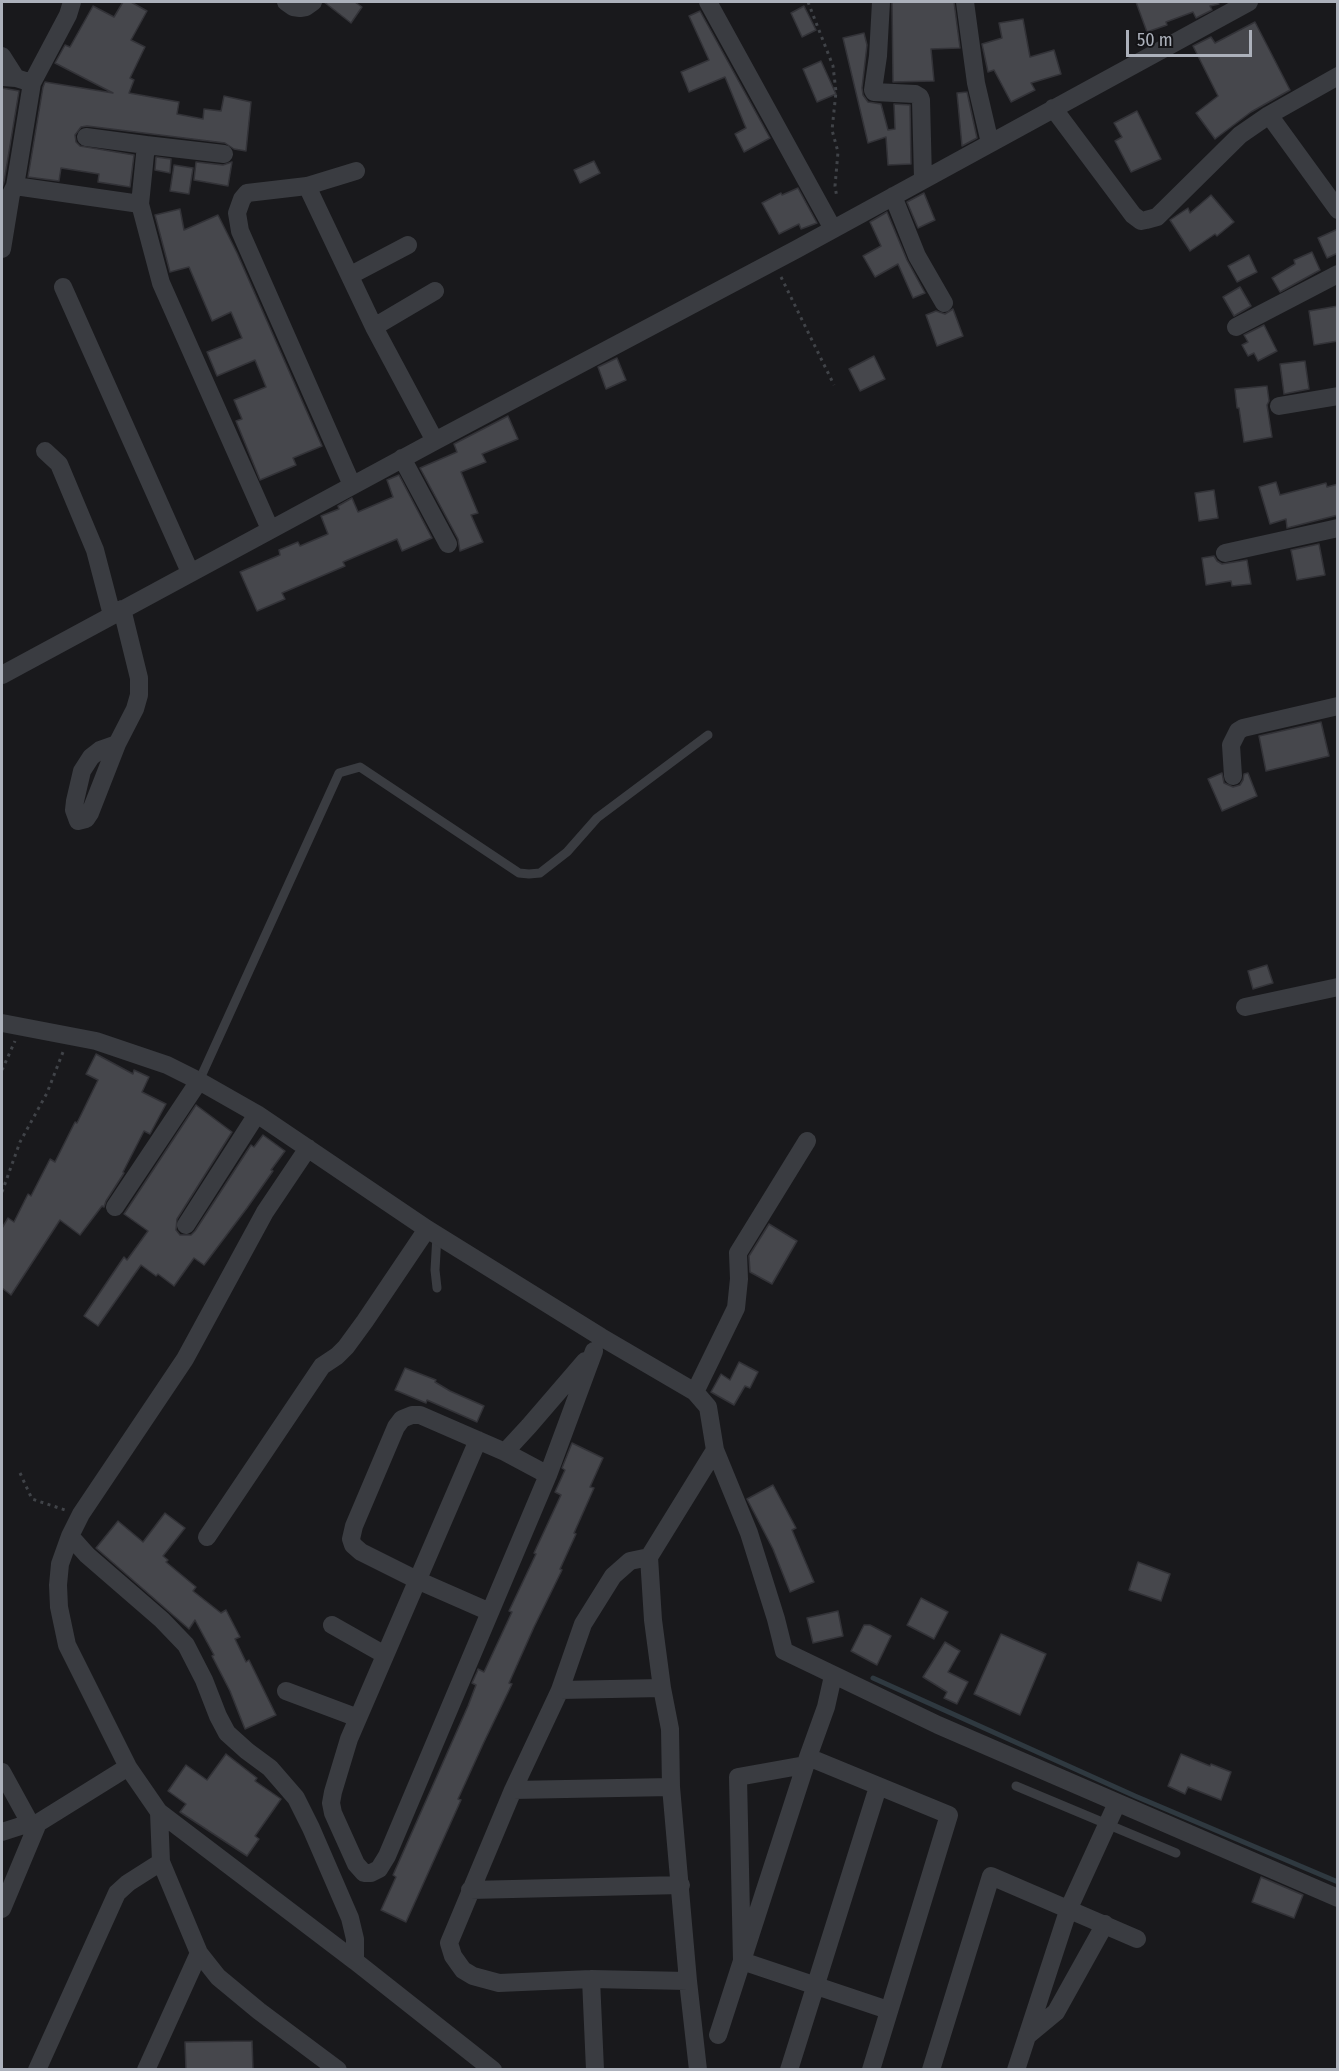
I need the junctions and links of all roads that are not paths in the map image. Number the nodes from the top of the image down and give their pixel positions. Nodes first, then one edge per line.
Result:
1 (72, 2) edge
2 (286, 2) edge
3 (314, 2) edge
4 (708, 2) edge
5 (881, 2) edge
6 (965, 2) edge
7 (1249, 2) edge
8 (2, 56) edge
9 (1338, 76) edge
10 (16, 80) edge
11 (1053, 108) junction
12 (1269, 115) junction
13 (86, 137) dead end
14 (990, 143) junction
15 (146, 145) junction
16 (224, 154) dead end
17 (356, 171) dead end
18 (923, 179) junction
19 (15, 186) junction
20 (307, 186) junction
21 (893, 196) junction
22 (140, 204) junction
23 (1338, 210) edge
24 (839, 226) junction
25 (408, 245) dead end
26 (2, 249) edge
27 (1338, 274) edge
28 (351, 276) junction
29 (63, 287) dead end
30 (435, 291) dead end
31 (944, 303) dead end
32 (374, 327) junction
33 (1236, 327) dead end
34 (1338, 396) edge
35 (1279, 406) dead end
36 (435, 441) junction
37 (45, 451) dead end
38 (402, 458) junction
39 (352, 485) junction
40 (1338, 528) edge
41 (270, 529) junction
42 (448, 544) dead end
43 (1225, 553) dead end
44 (190, 572) junction
45 (117, 612) junction
46 (2, 675) edge
47 (1338, 706) edge
48 (708, 735) dead end
49 (117, 744) dead end
50 (1233, 776) dead end
51 (1338, 987) edge
52 (1245, 1007) dead end
53 (2, 1023) edge
54 (199, 1081) junction
55 (257, 1114) junction
56 (807, 1141) dead end
57 (308, 1148) junction
58 (115, 1207) dead end
59 (186, 1225) dead end
60 (432, 1232) junction
61 (437, 1288) dead end
62 (597, 1344) junction
63 (695, 1392) junction
64 (478, 1440) junction
65 (715, 1450) junction
66 (505, 1452) junction
67 (548, 1475) junction
68 (70, 1536) junction
69 (207, 1537) dead end
70 (649, 1557) junction
71 (417, 1580) junction
72 (490, 1612) junction
73 (332, 1625) dead end
74 (385, 1655) junction
75 (833, 1676) junction
76 (662, 1688) junction
77 (560, 1690) junction
78 (286, 1691) dead end
79 (358, 1719) junction
80 (807, 1761) junction
81 (128, 1767) junction
82 (2, 1772) edge
83 (1016, 1786) dead end
84 (671, 1787) junction
85 (878, 1787) junction
86 (513, 1790) junction
87 (1117, 1803) junction
88 (159, 1812) junction
89 (34, 1823) junction
90 (1107, 1824) junction
91 (2, 1832) edge
92 (1176, 1853) dead end
93 (161, 1862) junction
94 (681, 1886) junction
95 (470, 1890) junction
96 (1338, 1898) edge
97 (1069, 1908) junction
98 (2, 1909) edge
99 (1105, 1924) junction
100 (1137, 1939) dead end
101 (199, 1953) junction
102 (355, 1961) junction
103 (742, 1961) junction
104 (591, 1978) junction
105 (688, 1981) junction
106 (814, 1985) junction
107 (888, 2010) junction
108 (718, 2035) dead end
109 (1027, 2036) junction
110 (468, 2050) junction
111 (37, 2070) edge
112 (146, 2070) edge
113 (338, 2070) edge
114 (468, 2070) edge
115 (493, 2070) edge
116 (595, 2070) edge
117 (698, 2070) edge
118 (789, 2070) edge
119 (870, 2070) edge
120 (931, 2070) edge
121 (1016, 2070) edge

1 - 10 street
2 - 3 street
4 - 24 street
5 - 18 street
6 - 14 street
7 - 11 street
8 - 10 street
9 - 12 street
10 - 19 street
11 - 12 street
11 - 14 street
12 - 23 street
13 - 15 street
14 - 18 street
15 - 16 street
15 - 22 street
17 - 20 street
18 - 21 street
19 - 22 street
19 - 26 street
20 - 28 street
20 - 39 street
21 - 24 street
21 - 31 street
22 - 41 street
24 - 36 street
25 - 28 street
27 - 33 street
28 - 32 street
29 - 44 street
30 - 32 street
32 - 36 street
34 - 35 street
36 - 38 street
37 - 45 street
38 - 39 street
38 - 42 street
39 - 41 street
40 - 43 street
41 - 44 street
44 - 45 street
45 - 46 street
45 - 49 street
47 - 50 street
48 - 54 lane
51 - 52 street
53 - 54 street
54 - 55 street
54 - 58 street
55 - 57 street
55 - 59 street
56 - 63 street
57 - 60 street
57 - 68 street
60 - 61 lane
60 - 62 street
60 - 69 street
62 - 63 street
62 - 66 street
62 - 67 street
63 - 65 street
64 - 66 street
64 - 71 street
64 - 71 street
65 - 70 street
65 - 75 street
66 - 67 street
67 - 72 street
68 - 81 street
68 - 102 street
70 - 76 street
70 - 77 street
71 - 72 street
71 - 74 street
72 - 79 street
73 - 74 street
74 - 79 street
75 - 80 street
75 - 87 street
76 - 77 street
76 - 84 street
77 - 86 street
78 - 79 street
80 - 85 street
80 - 103 street
80 - 103 street
81 - 88 street
81 - 89 street
82 - 89 street
83 - 90 lane
84 - 86 street
84 - 94 street
85 - 106 street
85 - 107 street
86 - 95 street
87 - 90 street
87 - 96 street
88 - 93 street
88 - 102 street
89 - 91 street
89 - 98 street
90 - 92 lane
90 - 97 street
93 - 101 street
93 - 111 street
94 - 95 street
94 - 105 street
95 - 104 street
97 - 99 street
97 - 109 street
97 - 120 street
99 - 100 street
99 - 109 street
101 - 112 street
101 - 113 street
102 - 110 street
103 - 106 street
103 - 108 street
104 - 105 street
104 - 116 street
105 - 117 street
106 - 107 street
106 - 118 street
107 - 119 street
109 - 121 street
110 - 114 street
110 - 115 street

